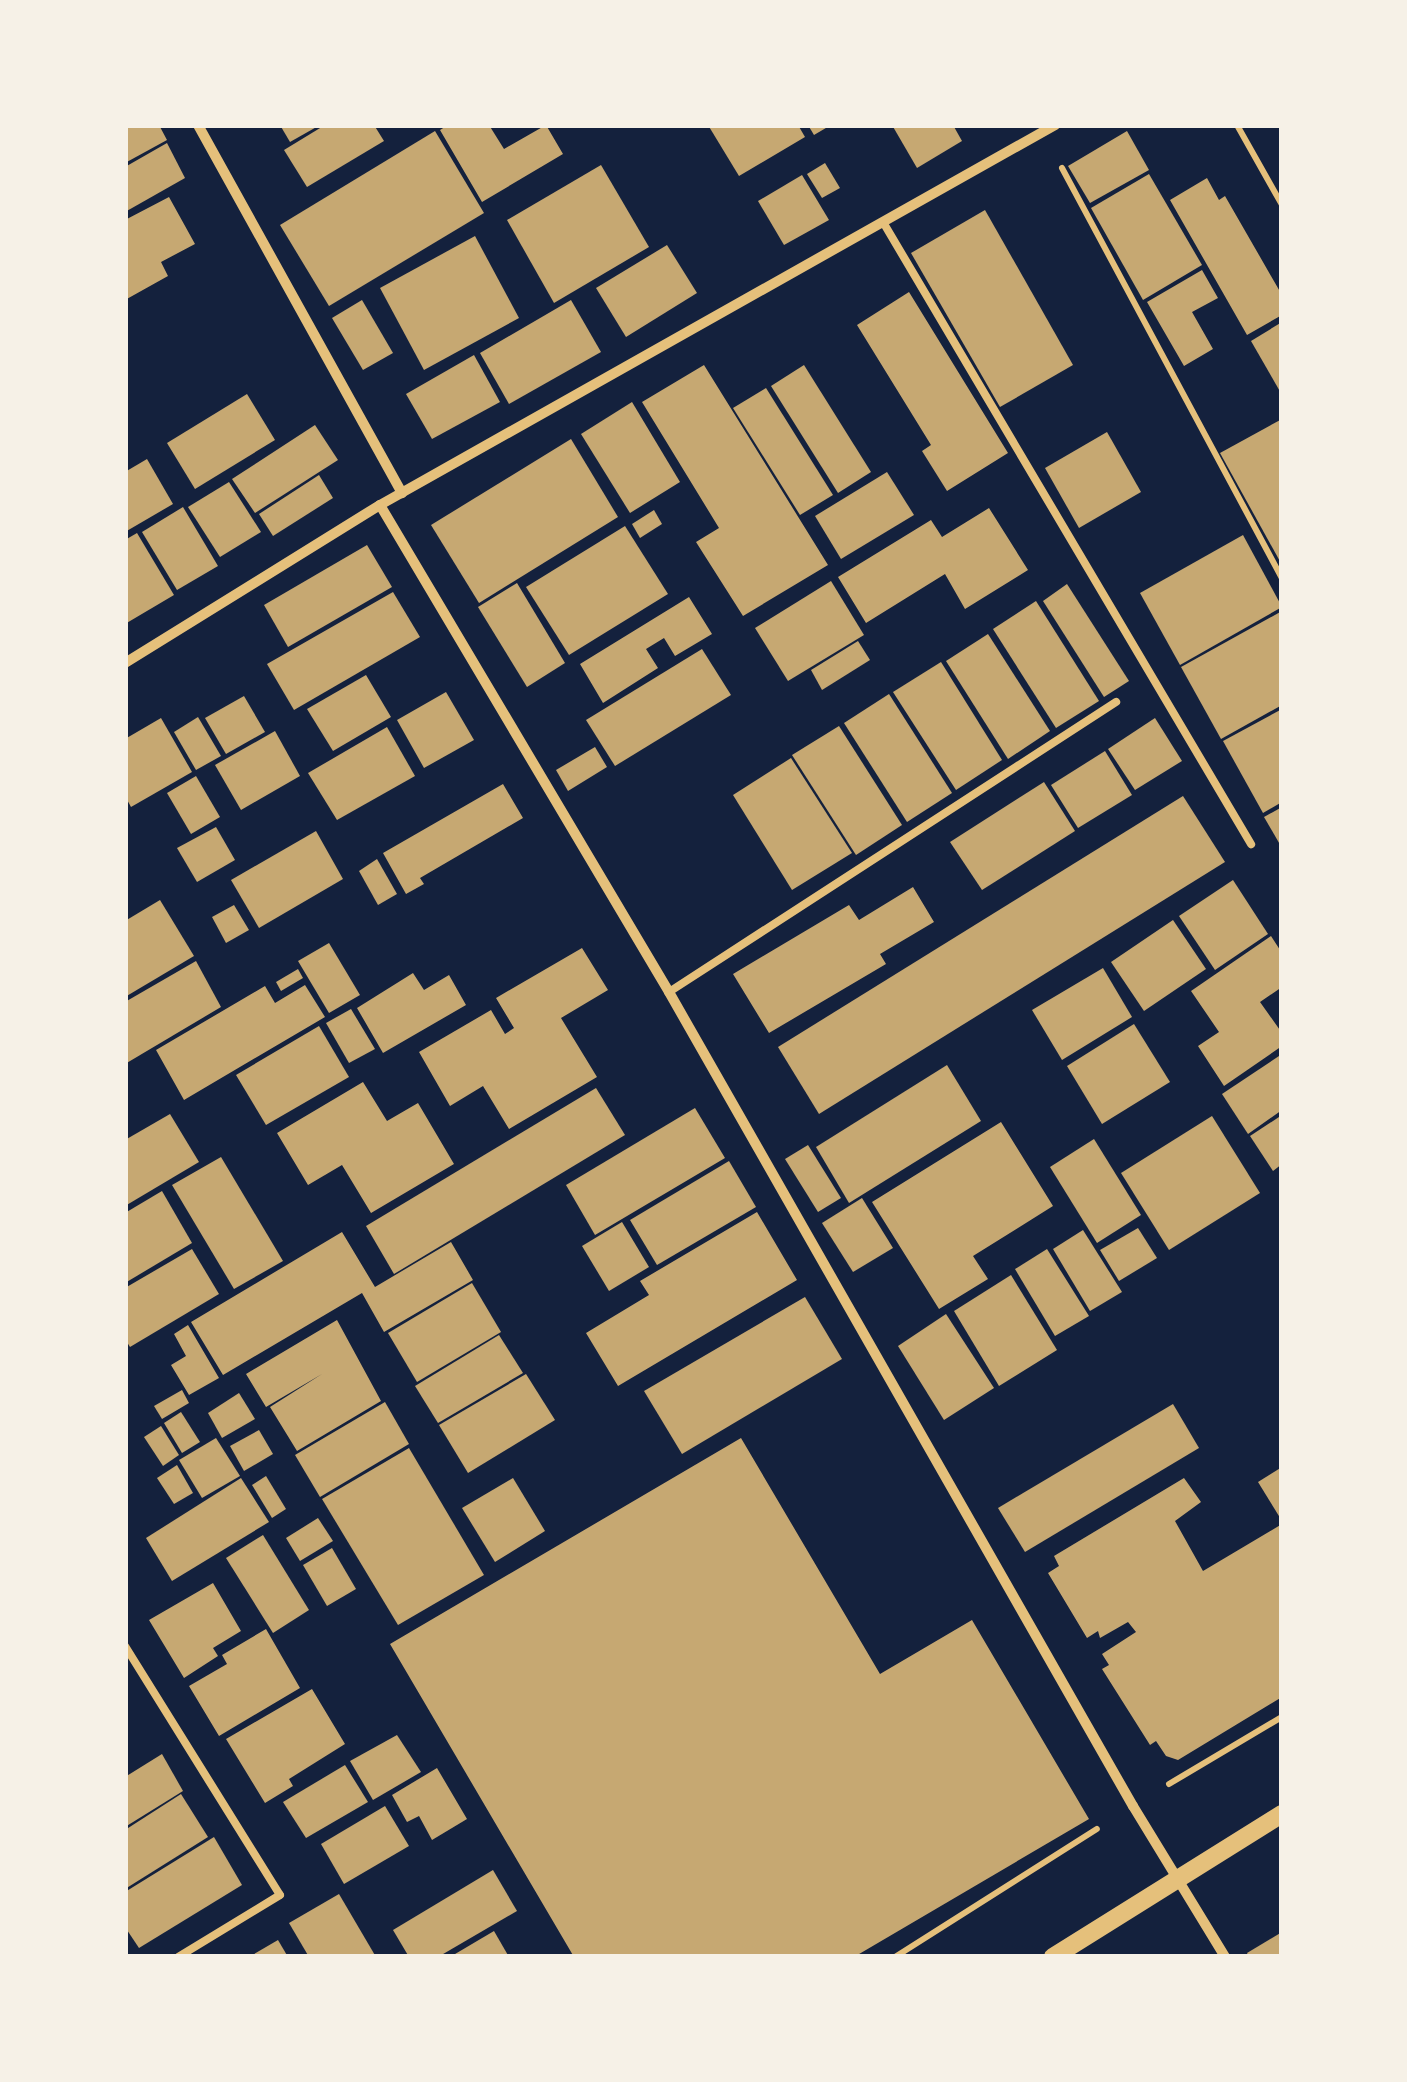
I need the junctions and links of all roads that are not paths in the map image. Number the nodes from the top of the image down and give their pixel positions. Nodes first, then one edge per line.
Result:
1 (198, 125) edge
2 (1054, 125) edge
3 (883, 222) junction
4 (402, 492) junction
5 (380, 505) junction
6 (125, 662) edge
7 (1116, 702) dead end
8 (1251, 844) dead end
9 (670, 992) junction
10 (125, 1646) edge
11 (1282, 1814) edge
12 (1180, 1878) junction
13 (178, 1957) edge
14 (1053, 1957) edge
15 (1225, 1957) edge

1 - 4 street
2 - 3 street
3 - 4 street
3 - 8 lane
4 - 5 street
5 - 6 street
5 - 9 street
7 - 9 lane
9 - 12 street
10 - 13 lane
11 - 12 street
12 - 14 street
12 - 15 street

